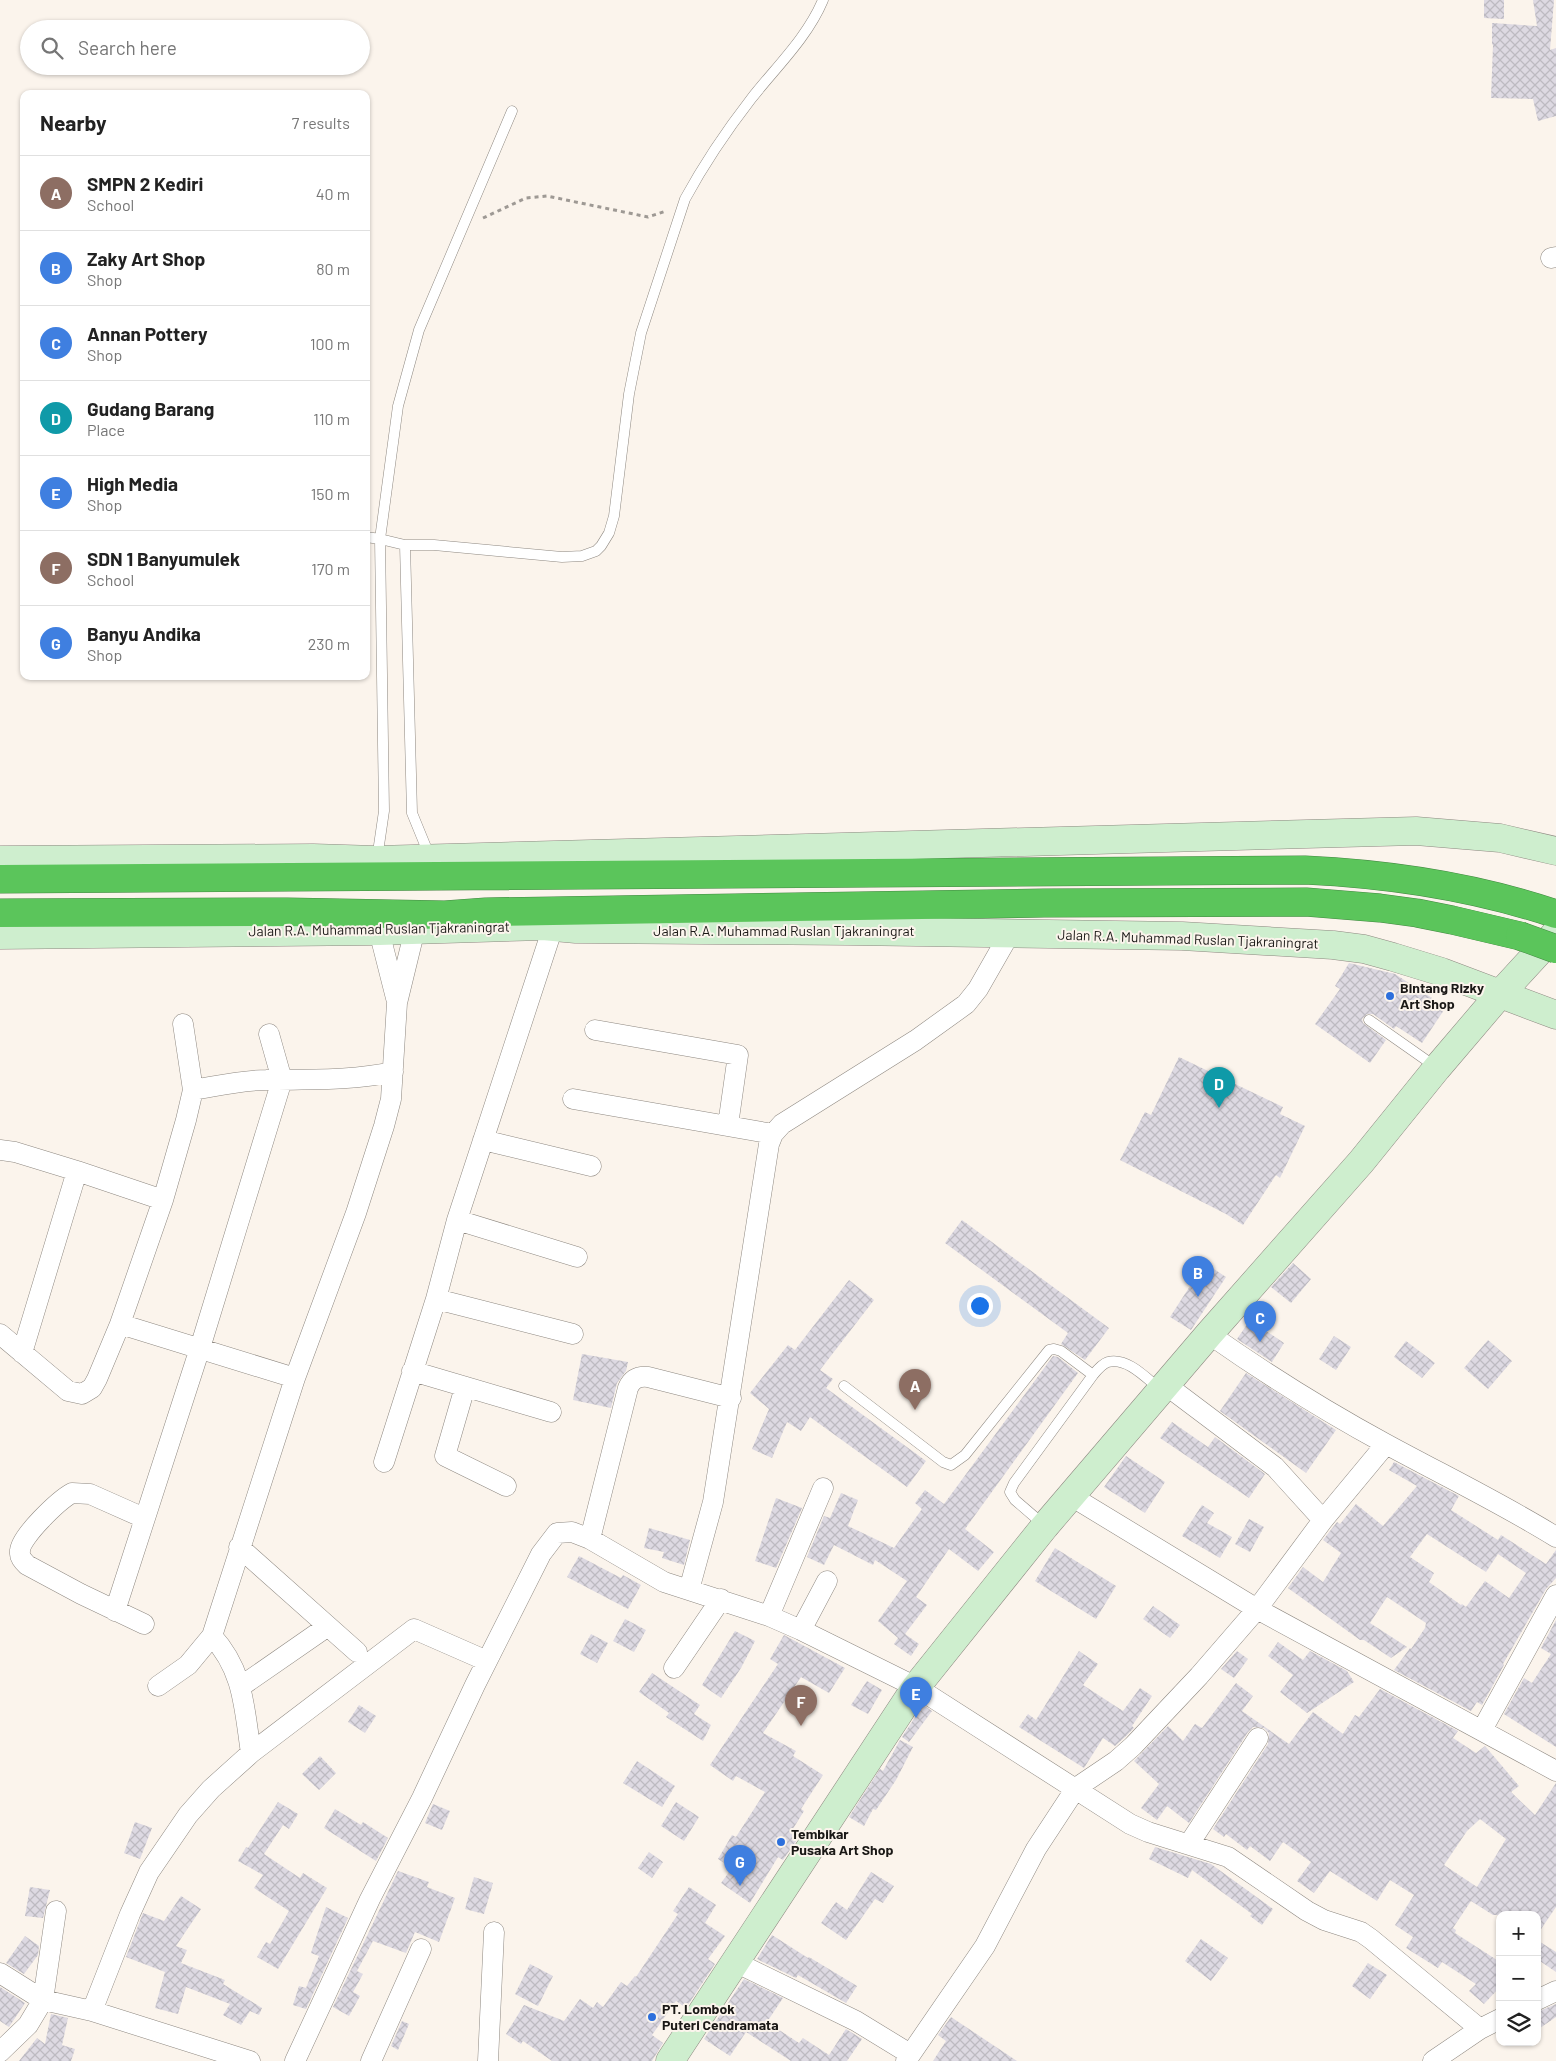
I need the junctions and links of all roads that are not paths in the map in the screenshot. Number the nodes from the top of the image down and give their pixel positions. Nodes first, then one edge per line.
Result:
1 (823, 0) edge
2 (512, 111) dead end
3 (370, 538) edge
4 (380, 539) junction
5 (405, 545) junction
6 (1556, 851) edge
7 (548, 856) junction
8 (0, 860) edge
9 (376, 860) junction
10 (427, 868) junction
11 (481, 876) junction
12 (0, 879) edge
13 (486, 912) junction
14 (0, 913) edge
15 (445, 915) junction
16 (1552, 919) edge
17 (548, 926) junction
18 (415, 929) junction
19 (379, 931) junction
20 (1010, 933) junction
21 (0, 935) edge
22 (1556, 949) edge
23 (1500, 994) junction
24 (397, 1003) junction
25 (1556, 1015) edge
26 (1369, 1020) dead end
27 (183, 1024) dead end
28 (595, 1030) dead end
29 (269, 1034) dead end
30 (1437, 1068) junction
31 (392, 1072) junction
32 (282, 1080) junction
33 (194, 1090) junction
34 (573, 1098) dead end
35 (728, 1126) junction
36 (773, 1134) junction
37 (483, 1140) junction
38 (0, 1150) edge
39 (591, 1166) dead end
40 (77, 1171) junction
41 (163, 1200) junction
42 (457, 1220) junction
43 (577, 1257) dead end
44 (436, 1299) junction
45 (120, 1324) junction
46 (0, 1334) edge
47 (573, 1334) dead end
48 (1209, 1334) junction
49 (200, 1348) junction
50 (22, 1353) junction
51 (412, 1371) junction
52 (1093, 1375) junction
53 (295, 1378) junction
54 (844, 1386) dead end
55 (465, 1387) junction
56 (1164, 1388) junction
57 (731, 1398) junction
58 (551, 1412) dead end
59 (1386, 1444) junction
60 (384, 1462) dead end
61 (506, 1486) dead end
62 (823, 1488) dead end
63 (1071, 1496) junction
64 (144, 1518) junction
65 (1323, 1520) junction
66 (1045, 1526) junction
67 (1556, 1537) edge
68 (590, 1539) junction
69 (239, 1547) junction
70 (827, 1581) dead end
71 (689, 1590) junction
72 (1556, 1595) edge
73 (720, 1599) junction
74 (1258, 1609) junction
75 (115, 1611) junction
76 (769, 1616) junction
77 (144, 1624) dead end
78 (328, 1626) junction
79 (801, 1630) junction
80 (212, 1636) junction
81 (356, 1652) dead end
82 (486, 1661) junction
83 (674, 1668) dead end
84 (158, 1686) dead end
85 (240, 1687) junction
86 (916, 1687) junction
87 (1482, 1730) junction
88 (1258, 1738) dead end
89 (252, 1753) junction
90 (1556, 1771) edge
91 (1076, 1788) junction
92 (1189, 1844) junction
93 (56, 1911) dead end
94 (494, 1932) dead end
95 (421, 1949) dead end
96 (735, 1962) junction
97 (0, 1973) edge
98 (1556, 1991) edge
99 (1541, 1998) edge
100 (43, 2000) junction
101 (92, 2011) junction
102 (1496, 2021) edge
103 (1480, 2029) junction
104 (0, 2052) edge
105 (908, 2058) edge
106 (250, 2061) edge
107 (295, 2061) edge
108 (371, 2061) edge
109 (488, 2061) edge
110 (670, 2061) edge
111 (1433, 2061) edge

1 - 5 lane
2 - 4 lane
3 - 4 lane
4 - 5 lane
4 - 9 lane
5 - 10 lane
6 - 7 street
7 - 10 street
7 - 11 highway
8 - 9 street
9 - 10 highway
10 - 11 highway
10 - 12 highway
11 - 16 highway
13 - 15 highway, Jalan R.A. Muhammad Ruslan Tjakraningrat
13 - 17 highway
13 - 22 highway, Jalan R.A. Muhammad Ruslan Tjakraningrat, bridge
14 - 15 highway, Jalan R.A. Muhammad Ruslan Tjakraningrat
15 - 18 highway
16 - 23 street
17 - 18 street, Jalan R.A. Muhammad Ruslan Tjakraningrat
17 - 20 street, Jalan R.A. Muhammad Ruslan Tjakraningrat
17 - 37 street
18 - 19 street, Jalan R.A. Muhammad Ruslan Tjakraningrat
18 - 24 street
19 - 21 street, Jalan R.A. Muhammad Ruslan Tjakraningrat
19 - 24 street
20 - 23 street, Jalan R.A. Muhammad Ruslan Tjakraningrat
20 - 36 street
23 - 25 street, Jalan R.A. Muhammad Ruslan Tjakraningrat
23 - 30 street
24 - 31 street
26 - 30 lane
27 - 33 street
28 - 35 street
29 - 32 street
30 - 48 street
31 - 32 street
31 - 53 street
32 - 33 street
32 - 49 street
33 - 41 street
34 - 35 street
35 - 36 street
36 - 57 street
37 - 39 street
37 - 42 street
38 - 40 street
40 - 41 street
40 - 50 street
41 - 45 street
42 - 43 street
42 - 44 street
44 - 47 street
44 - 51 street
45 - 49 street
45 - 50 street
46 - 50 street
48 - 56 street
48 - 59 street
49 - 53 street
49 - 64 street
51 - 55 street
51 - 60 street
52 - 54 lane
52 - 56 lane
52 - 66 lane
53 - 69 street
55 - 58 street
55 - 61 street
56 - 63 street
56 - 65 street
57 - 68 street
57 - 71 street
59 - 65 street
59 - 67 street
62 - 76 street
63 - 66 street
63 - 74 street
64 - 75 street
64 - 75 street
65 - 74 street
66 - 86 street
68 - 71 street
68 - 82 street
69 - 78 street
69 - 80 street
70 - 79 street
71 - 73 street
72 - 87 street
73 - 76 street
73 - 83 street
74 - 87 street
74 - 91 street
75 - 77 street
76 - 79 street
78 - 81 street
78 - 85 street
79 - 86 street
80 - 84 street
80 - 85 street
82 - 89 street
82 - 107 street
85 - 89 street
86 - 91 street
86 - 96 street
87 - 90 street
88 - 92 street
89 - 101 street
91 - 92 street
91 - 105 street
92 - 103 street
93 - 100 street
94 - 109 street
95 - 108 street
96 - 105 street
96 - 110 street
97 - 100 street
98 - 99 street
100 - 101 street
100 - 104 street
101 - 106 street
102 - 103 street
103 - 111 street

